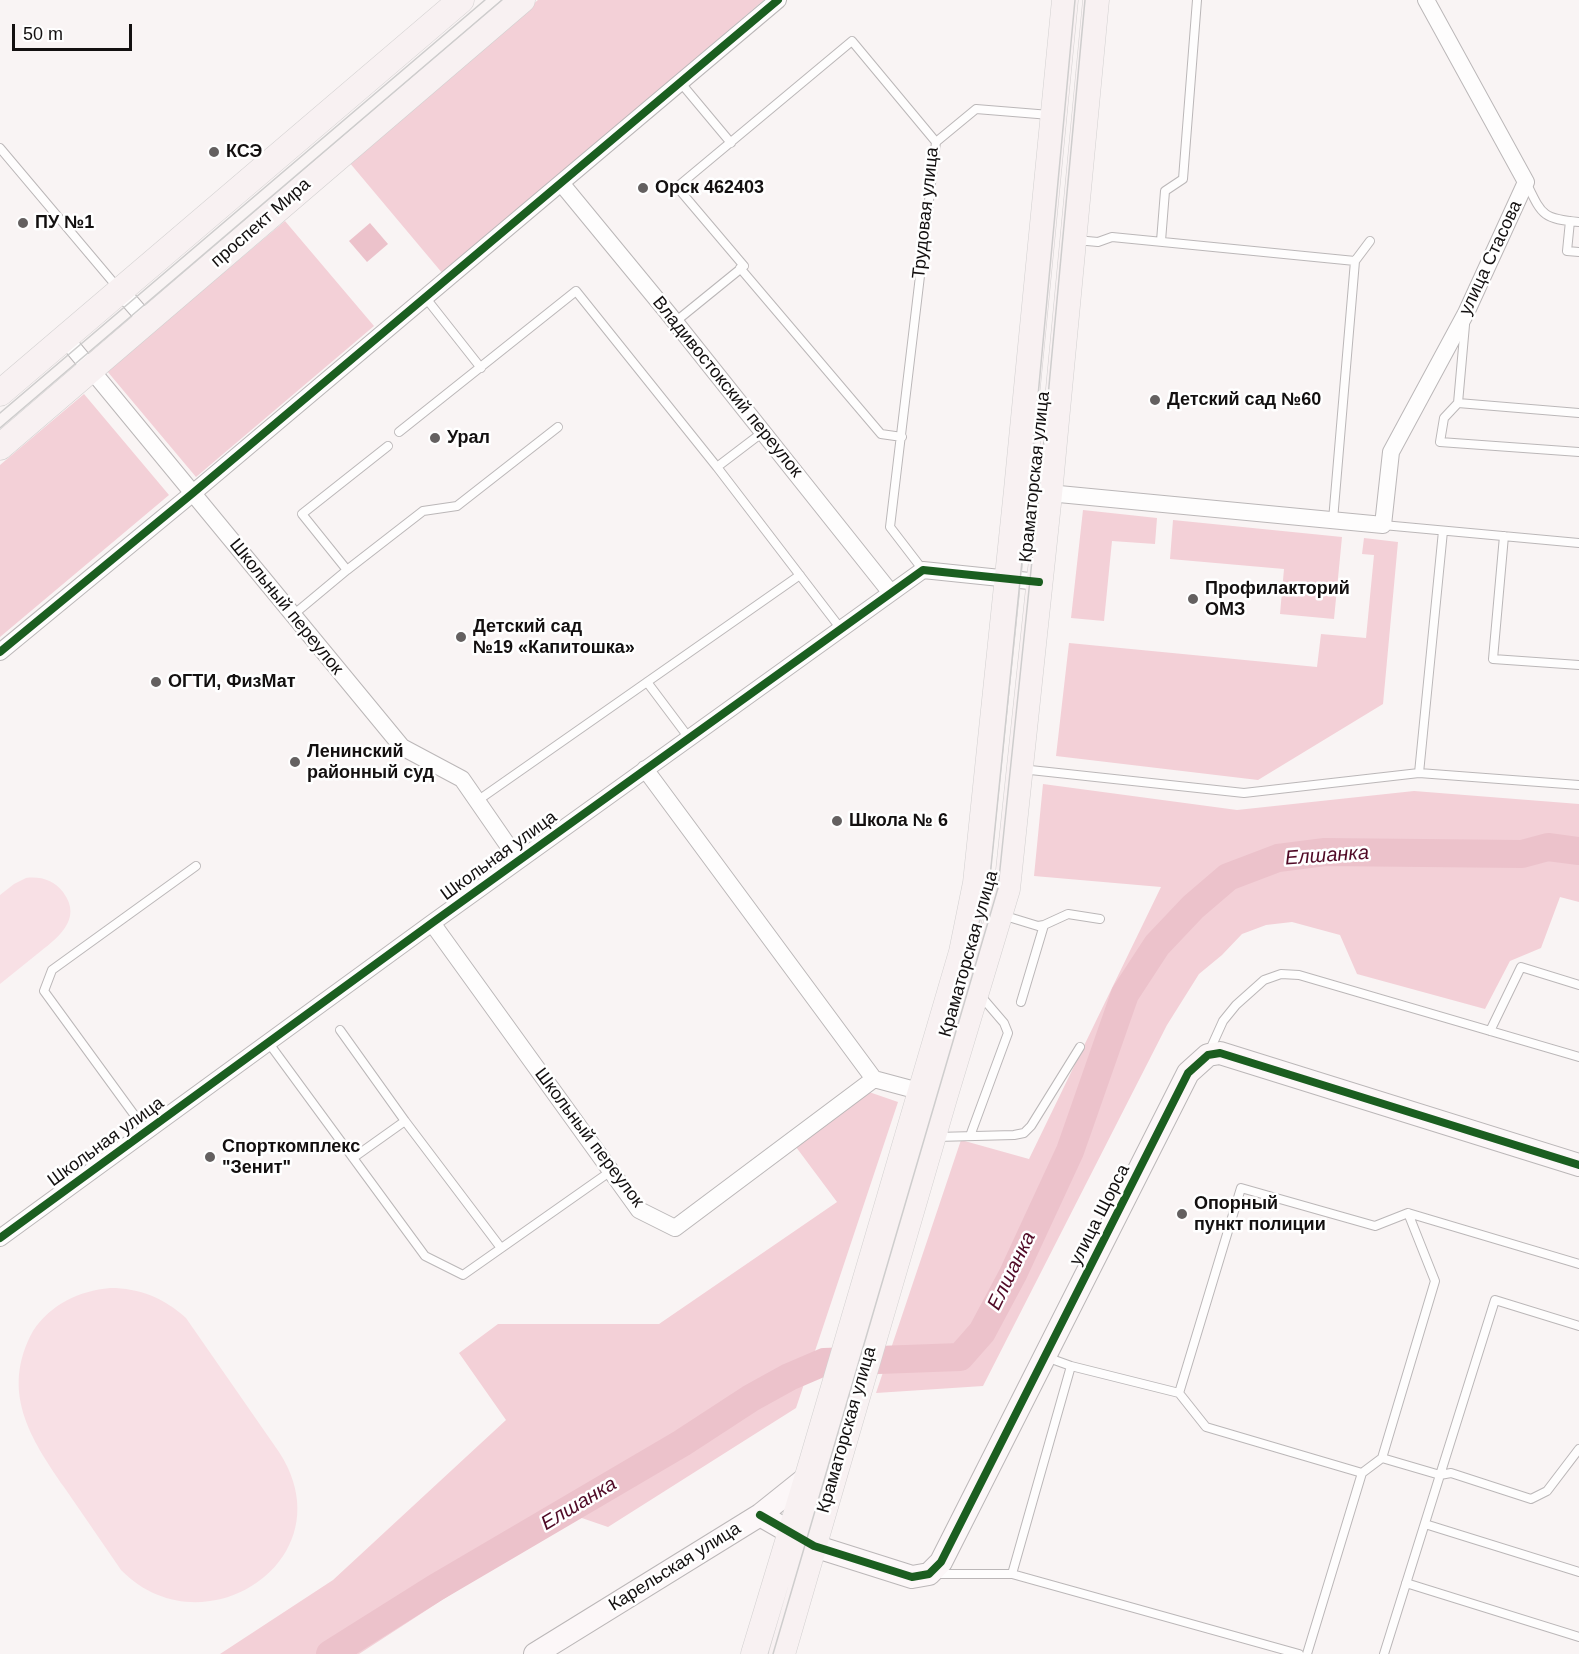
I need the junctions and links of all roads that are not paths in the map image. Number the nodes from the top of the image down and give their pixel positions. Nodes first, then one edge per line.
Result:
1 (461, 0) edge
2 (522, 0) edge
3 (778, 0) edge
4 (1065, 0) edge
5 (1096, 0) edge
6 (1197, 0) edge
7 (1426, 0) edge
8 (680, 82) junction
9 (1053, 116) junction
10 (1084, 118) junction
11 (936, 142) junction
12 (730, 143) junction
13 (0, 148) edge
14 (1526, 182) junction
15 (561, 183) junction
16 (1575, 221) edge
17 (1042, 237) junction
18 (1073, 240) junction
19 (1161, 241) junction
20 (1370, 241) dead end
21 (1579, 252) edge
22 (1355, 261) junction
23 (740, 268) junction
24 (120, 290) junction
25 (425, 297) junction
26 (1466, 313) junction
27 (147, 321) junction
28 (675, 322) junction
29 (65, 338) junction
30 (481, 368) junction
31 (91, 369) junction
32 (0, 393) edge
33 (1458, 403) junction
34 (1579, 413) edge
35 (558, 427) dead end
36 (399, 432) dead end
37 (763, 432) junction
38 (902, 437) junction
39 (388, 446) dead end
40 (0, 447) edge
41 (1579, 452) edge
42 (717, 467) junction
43 (1017, 490) junction
44 (193, 494) junction
45 (1049, 494) junction
46 (1333, 520) junction
47 (1383, 525) junction
48 (1443, 531) junction
49 (1504, 536) junction
50 (1579, 543) edge
51 (347, 570) junction
52 (922, 570) junction
53 (800, 575) junction
54 (1008, 579) junction
55 (1039, 582) junction
56 (891, 593) junction
57 (293, 615) junction
58 (841, 629) junction
59 (0, 652) edge
60 (1579, 665) edge
61 (647, 682) junction
62 (689, 738) junction
63 (988, 767) junction
64 (1020, 768) junction
65 (645, 769) junction
66 (1419, 773) junction
67 (1579, 785) edge
68 (477, 801) junction
69 (518, 860) junction
70 (196, 866) dead end
71 (1000, 914) junction
72 (1100, 919) dead end
73 (432, 923) junction
74 (1044, 925) junction
75 (1579, 985) edge
76 (976, 991) junction
77 (1021, 1002) dead end
78 (340, 1030) dead end
79 (1490, 1030) junction
80 (268, 1042) junction
81 (1080, 1047) dead end
82 (1208, 1055) junction
83 (1579, 1057) edge
84 (874, 1078) junction
85 (933, 1095) junction
86 (405, 1122) junction
87 (146, 1131) junction
88 (970, 1136) junction
89 (920, 1150) junction
90 (353, 1158) junction
91 (1579, 1165) edge
92 (611, 1171) junction
93 (1408, 1213) junction
94 (0, 1238) edge
95 (501, 1248) junction
96 (1579, 1264) edge
97 (1579, 1326) edge
98 (1046, 1357) junction
99 (1071, 1366) junction
100 (1179, 1393) junction
101 (844, 1396) junction
102 (1579, 1449) edge
103 (840, 1453) junction
104 (1382, 1458) junction
105 (1362, 1473) junction
106 (1440, 1475) junction
107 (808, 1476) junction
108 (760, 1515) junction
109 (1425, 1524) junction
110 (791, 1532) junction
111 (814, 1546) junction
112 (1579, 1572) edge
113 (930, 1574) junction
114 (1012, 1574) junction
115 (1406, 1583) junction
116 (1579, 1637) edge
117 (535, 1654) edge
118 (754, 1654) edge
119 (782, 1654) edge
120 (1299, 1654) edge
121 (1307, 1654) edge
122 (1384, 1654) edge

1 - 24 main road
2 - 27 main road, проспект Мира
3 - 8 street
4 - 9 main road, Краматорская улица
5 - 10 main road, Краматорская улица
6 - 19 lane
7 - 14 street, улица Стасова
8 - 12 lane
8 - 15 street
9 - 10 street
9 - 11 lane
9 - 17 main road, Краматорская улица
10 - 18 main road, Краматорская улица
11 - 12 lane, Трудовая улица
11 - 38 lane, Трудовая улица
12 - 23 lane, Трудовая улица
13 - 24 lane
14 - 16 lane
14 - 26 street, улица Стасова
15 - 25 street
15 - 28 street, Владивостокский переулок
16 - 21 lane
17 - 18 street
17 - 43 main road, Краматорская улица
18 - 19 lane
18 - 45 main road, Краматорская улица
19 - 22 lane
20 - 22 lane
22 - 46 lane
23 - 28 lane
23 - 38 lane
24 - 27 street
24 - 29 main road
25 - 30 lane
25 - 44 street
26 - 33 lane
26 - 47 street, улица Стасова
27 - 31 main road, проспект Мира
28 - 37 street, Владивостокский переулок
29 - 31 street, Школьный переулок
29 - 32 main road
30 - 36 lane
30 - 42 lane
31 - 40 main road, проспект Мира
31 - 44 street, Школьный переулок
33 - 34 lane
33 - 41 lane
35 - 51 lane
37 - 42 lane
37 - 56 street, Владивостокский переулок
38 - 52 lane, Трудовая улица
39 - 51 lane
42 - 53 lane
43 - 45 street
43 - 54 main road, Краматорская улица
44 - 57 street, Школьный переулок
44 - 59 street
45 - 46 street
45 - 55 main road, Краматорская улица
46 - 47 street
47 - 48 lane
48 - 49 lane
48 - 66 lane
49 - 50 lane
49 - 60 lane
51 - 57 lane
52 - 54 street
52 - 56 street, Школьная улица
53 - 58 lane
53 - 61 lane
54 - 55 street
54 - 63 main road, Краматорская улица
55 - 64 main road, Краматорская улица
56 - 58 street, Школьная улица
57 - 68 street, Школьный переулок
58 - 62 street, Школьная улица
61 - 62 lane
61 - 68 lane
62 - 65 street, Школьная улица
63 - 64 street
63 - 85 main road, Краматорская улица
64 - 66 lane
64 - 71 main road, Краматорская улица
65 - 69 street, Школьная улица
65 - 84 street
66 - 67 lane
68 - 69 street, Школьный переулок
69 - 73 street, Школьная улица
70 - 87 lane
71 - 74 lane
71 - 76 main road, Краматорская улица
72 - 74 lane
73 - 80 street, Школьная улица
73 - 92 street, Школьный переулок
74 - 77 lane
75 - 79 lane
76 - 85 main road, Краматорская улица
76 - 88 lane
78 - 86 lane
79 - 82 lane
79 - 83 lane
80 - 87 street, Школьная улица
80 - 90 lane
81 - 88 lane
82 - 91 street
82 - 98 street, улица Щорса
84 - 85 street
84 - 92 street, Школьный переулок
85 - 89 main road, Краматорская улица
85 - 89 main road, Краматорская улица
86 - 90 lane
86 - 95 lane
87 - 94 street, Школьная улица
88 - 89 lane
89 - 101 main road, Краматорская улица
90 - 95 lane
92 - 95 lane
93 - 96 lane
93 - 100 lane
93 - 104 lane
97 - 106 lane
98 - 99 lane
98 - 113 street, улица Щорса
99 - 100 lane
99 - 114 lane
100 - 105 lane
101 - 103 main road, Краматорская улица
101 - 107 main road, Краматорская улица
102 - 106 lane
103 - 107 street, Карельская улица
103 - 111 main road, Краматорская улица
104 - 105 lane
104 - 106 lane
105 - 121 lane
106 - 109 lane
107 - 108 street, Карельская улица
107 - 110 main road, Краматорская улица
108 - 110 street
108 - 117 street, Карельская улица
109 - 112 lane
109 - 115 lane
110 - 111 street
110 - 118 main road, Краматорская улица
111 - 113 street
111 - 119 main road, Краматорская улица
113 - 114 lane
114 - 120 lane
115 - 116 lane
115 - 122 lane

